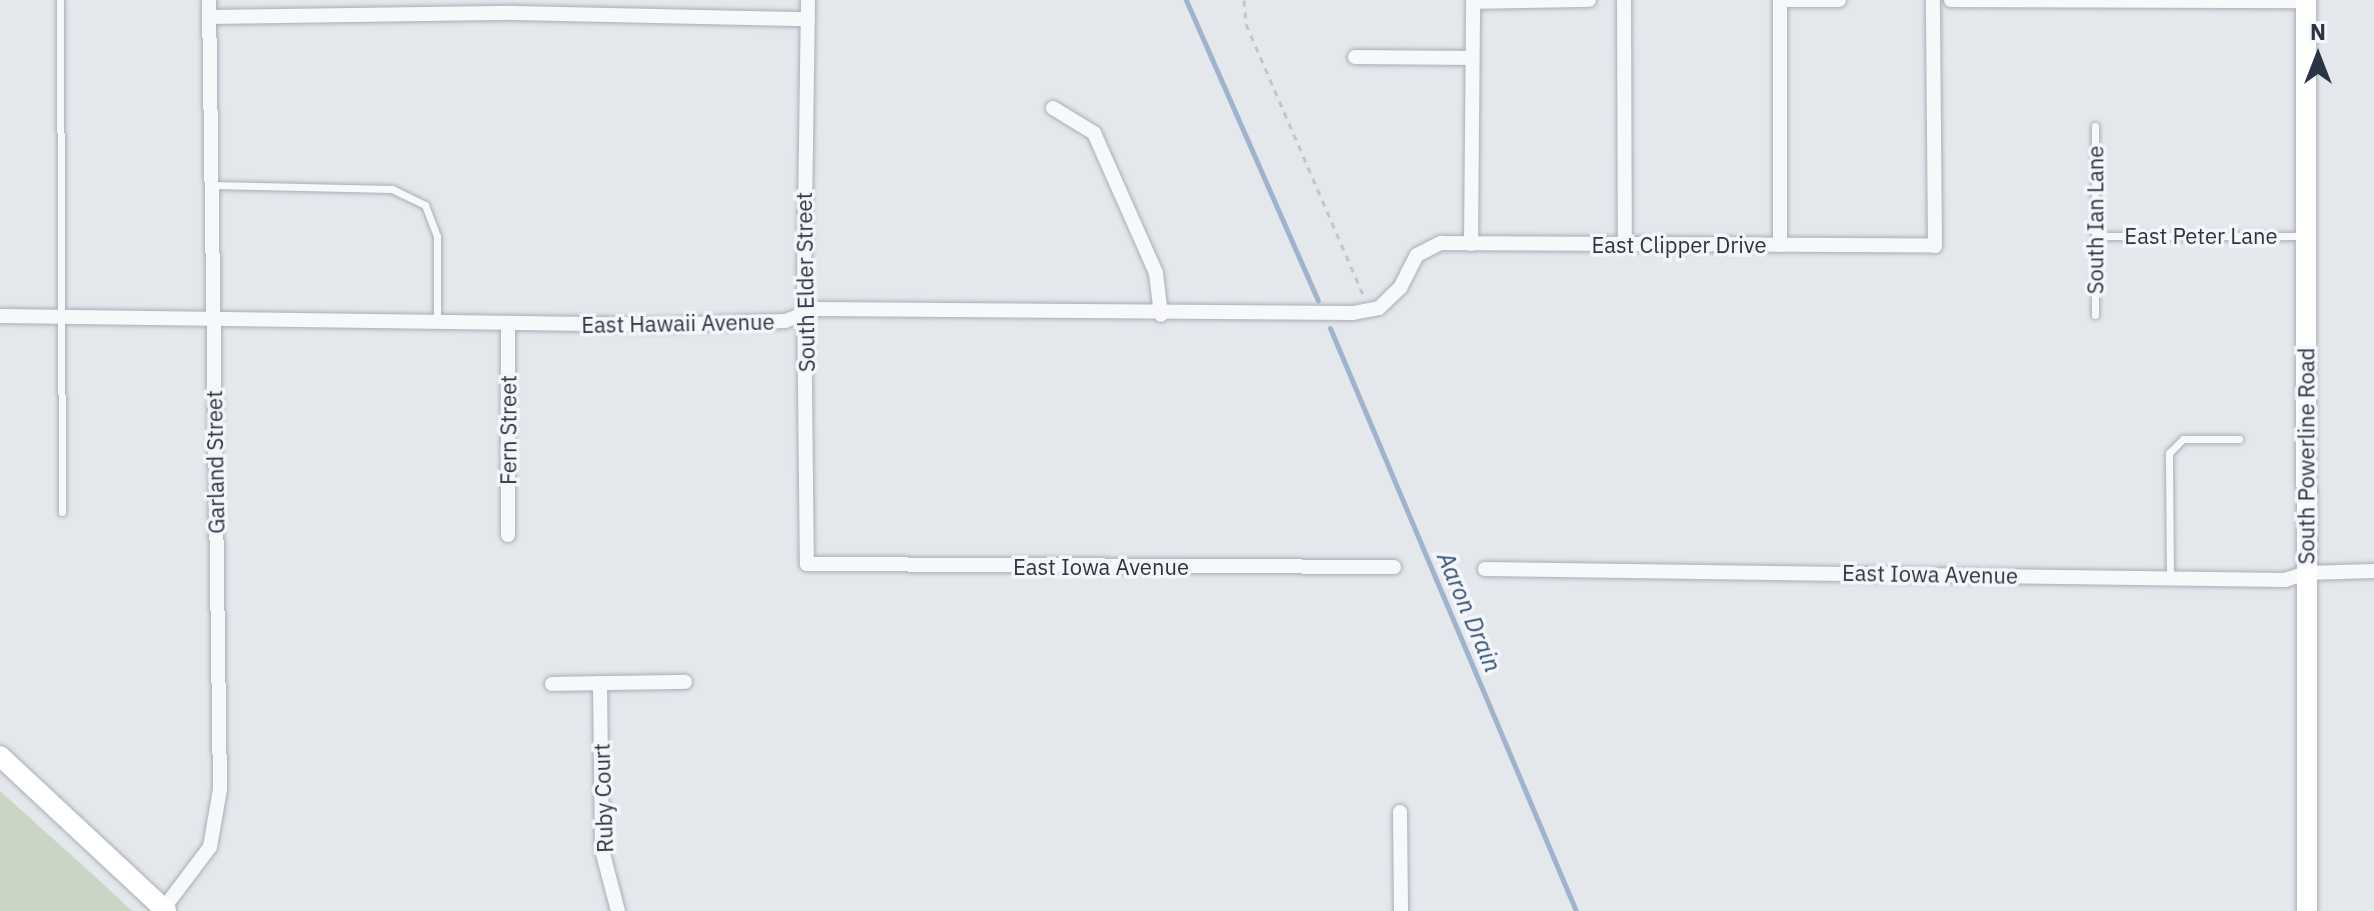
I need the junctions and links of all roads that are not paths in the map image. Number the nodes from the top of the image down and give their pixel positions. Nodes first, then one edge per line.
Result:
1 (60, 0) edge
2 (209, 0) edge
3 (808, 0) edge
4 (1589, 0) edge
5 (1624, 0) edge
6 (1839, 0) edge
7 (1933, 0) edge
8 (1951, 0) edge
9 (2306, 0) edge
10 (514, 6) edge
11 (210, 17) junction
12 (808, 19) junction
13 (1355, 57) dead end
14 (1472, 58) junction
15 (1053, 108) dead end
16 (2095, 126) dead end
17 (210, 185) junction
18 (2095, 236) junction
19 (2306, 236) junction
20 (1471, 244) junction
21 (1625, 244) junction
22 (1780, 245) junction
23 (1353, 313) joint
24 (805, 314) junction
25 (1161, 315) junction
26 (2095, 315) dead end
27 (0, 316) edge
28 (61, 316) junction
29 (214, 316) junction
30 (437, 320) junction
31 (508, 325) junction
32 (2239, 439) dead end
33 (62, 512) dead end
34 (508, 535) dead end
35 (807, 564) joint
36 (1394, 567) dead end
37 (1485, 569) dead end
38 (2374, 571) edge
39 (2306, 573) junction
40 (2170, 578) junction
41 (685, 682) dead end
42 (600, 683) junction
43 (552, 684) dead end
44 (0, 756) edge
45 (1400, 812) dead end
46 (165, 910) edge
47 (618, 911) edge
48 (1401, 911) edge
49 (2307, 911) edge

1 - 28 lane
2 - 11 street, Garland Street
3 - 12 street, South Elder Street
4 - 14 street
5 - 21 street
6 - 22 street, East Clipper Drive
7 - 22 street
8 - 9 street
9 - 19 street, South Powerline Road
10 - 11 street
10 - 12 street
11 - 17 street, Garland Street
12 - 24 street, South Elder Street
13 - 14 street
14 - 20 street
15 - 25 street
16 - 18 lane, South Ian Lane
17 - 29 street, Garland Street
17 - 30 lane
18 - 19 lane, East Peter Lane
18 - 26 lane, South Ian Lane
19 - 39 street, South Powerline Road
20 - 21 street, East Clipper Drive
20 - 23 street, East Clipper Drive
21 - 22 street, East Clipper Drive
23 - 25 street, East Hawaii Avenue
24 - 25 street, East Hawaii Avenue
24 - 31 street, East Hawaii Avenue
24 - 35 street, South Elder Street
27 - 28 street, East Hawaii Avenue
28 - 29 street, East Hawaii Avenue
28 - 33 lane
29 - 30 street, East Hawaii Avenue
29 - 46 street, Garland Street
30 - 31 street, East Hawaii Avenue
31 - 34 street, Fern Street
32 - 40 lane
35 - 36 street, East Iowa Avenue
37 - 40 street, East Iowa Avenue
38 - 39 street, East Iowa Avenue
39 - 40 street, East Iowa Avenue
39 - 49 street, South Powerline Road
41 - 42 street
42 - 43 street
42 - 47 street, Ruby Court
44 - 46 street
45 - 48 street

